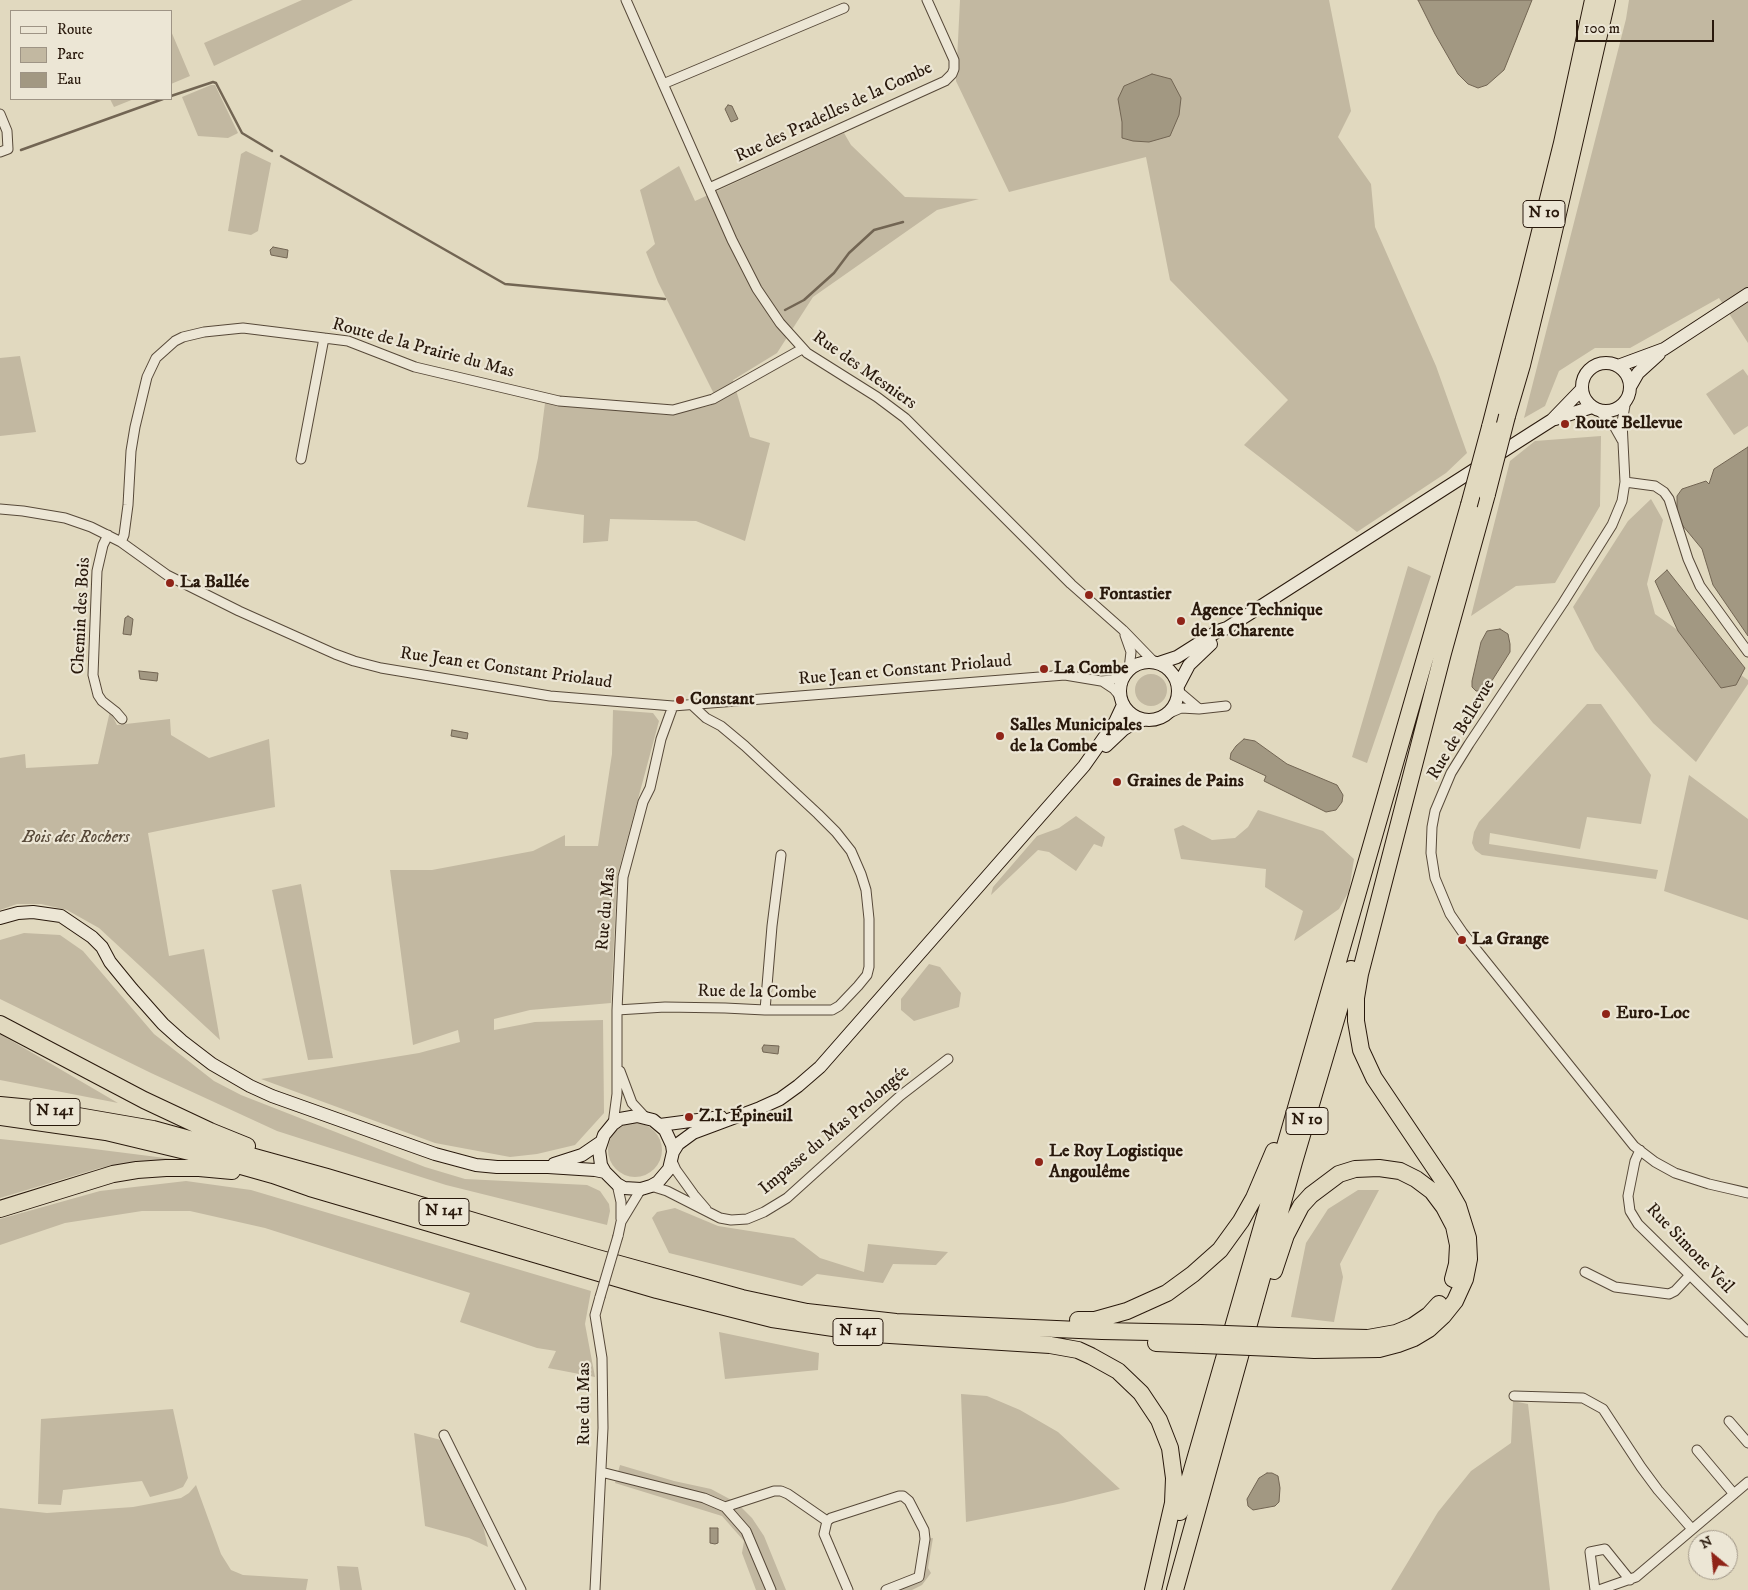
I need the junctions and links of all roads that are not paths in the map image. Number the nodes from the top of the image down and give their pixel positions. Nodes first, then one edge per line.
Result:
1 (626, 0) edge
2 (927, 0) edge
3 (1593, 0) edge
4 (1607, 0) edge
5 (844, 8) dead end
6 (663, 84) junction
7 (0, 114) edge
8 (0, 152) edge
9 (709, 188) junction
10 (1748, 294) edge
11 (324, 338) junction
12 (802, 349) junction
13 (1664, 349) junction
14 (1618, 366) junction
15 (1581, 390) junction
16 (1628, 394) junction
17 (1595, 408) junction
18 (1552, 420) junction
19 (1622, 440) junction
20 (301, 459) dead end
21 (1625, 482) junction
22 (0, 509) edge
23 (108, 535) junction
24 (121, 542) junction
25 (1227, 628) junction
26 (1123, 630) junction
27 (1748, 652) edge
28 (1443, 653) junction
29 (1157, 662) junction
30 (1126, 672) junction
31 (1102, 681) junction
32 (1178, 689) junction
33 (1121, 700) junction
34 (691, 704) junction
35 (673, 706) junction
36 (1226, 706) dead end
37 (1199, 709) junction
38 (1167, 714) junction
39 (122, 719) dead end
40 (1143, 720) junction
41 (1084, 766) junction
42 (781, 855) dead end
43 (0, 918) edge
44 (0, 927) edge
45 (110, 962) junction
46 (1336, 970) junction
47 (617, 1010) junction
48 (765, 1010) junction
49 (0, 1024) edge
50 (948, 1059) dead end
51 (617, 1061) junction
52 (0, 1105) edge
53 (738, 1115) junction
54 (0, 1117) edge
55 (645, 1117) junction
56 (613, 1124) junction
57 (660, 1125) junction
58 (601, 1142) junction
59 (1640, 1150) junction
60 (672, 1157) junction
61 (282, 1164) junction
62 (548, 1167) junction
63 (605, 1172) junction
64 (617, 1184) junction
65 (310, 1188) junction
66 (646, 1188) junction
67 (1748, 1193) edge
68 (0, 1209) edge
69 (710, 1212) junction
70 (621, 1222) junction
71 (1585, 1272) dead end
72 (1690, 1275) junction
73 (896, 1322) junction
74 (1748, 1332) edge
75 (944, 1338) junction
76 (1201, 1339) junction
77 (1276, 1342) junction
78 (1514, 1396) dead end
79 (1729, 1421) dead end
80 (444, 1435) dead end
81 (1748, 1443) edge
82 (1697, 1450) dead end
83 (1212, 1454) junction
84 (601, 1472) junction
85 (1748, 1482) edge
86 (1734, 1494) junction
87 (725, 1507) junction
88 (827, 1521) junction
89 (1692, 1529) junction
90 (1630, 1580) junction
91 (521, 1590) edge
92 (594, 1590) edge
93 (771, 1590) edge
94 (848, 1590) edge
95 (886, 1590) edge
96 (1153, 1590) edge
97 (1159, 1590) edge
98 (1175, 1590) edge
99 (1597, 1590) edge

1 - 6 street, Rue des Mesniers
2 - 9 street, Rue des Pradelles de la Combe
3 - 46 highway, N 10, bridge
4 - 28 highway, N 10, bridge
5 - 6 street
6 - 9 street, Rue des Mesniers
7 - 8 street
9 - 12 street, Rue des Mesniers
10 - 13 street
11 - 12 street, Route de la Prairie du Mas
11 - 20 street
11 - 24 street, Route de la Prairie du Mas
12 - 26 street, Rue des Mesniers
13 - 14 street
13 - 16 street
14 - 15 street
14 - 16 street
15 - 17 street
15 - 18 street
16 - 17 street
16 - 19 street, Rue de Bellevue
17 - 18 street
17 - 19 street, Rue de Bellevue
18 - 25 street
19 - 21 street, Rue de Bellevue
21 - 27 street
21 - 59 street, Rue de Bellevue
22 - 23 street, Rue Jean et Constant Priolaud
23 - 24 street, Rue Jean et Constant Priolaud
23 - 39 street, Chemin des Bois
24 - 35 street, Rue Jean et Constant Priolaud
25 - 29 street
25 - 32 street
26 - 29 street, Rue des Mesniers
26 - 30 street
28 - 77 highway
28 - 83 highway, N 10
29 - 30 street
29 - 32 street
30 - 31 street, Rue Jean et Constant Priolaud
30 - 33 street
31 - 33 street, Rue Jean et Constant Priolaud
31 - 34 street, Rue Jean et Constant Priolaud
32 - 37 street
32 - 38 street
33 - 40 street
33 - 41 street
34 - 35 street, Rue Jean et Constant Priolaud
34 - 48 street, Rue de la Combe
35 - 47 street, Rue du Mas
36 - 37 street
37 - 38 street
38 - 40 street
40 - 41 street
41 - 53 street
42 - 48 street
43 - 45 street
44 - 45 street
45 - 62 street
46 - 73 highway
46 - 97 highway, N 10
47 - 48 street, Rue de la Combe
47 - 51 street, Rue du Mas
49 - 61 highway
50 - 69 street, Impasse du Mas Prolongée
51 - 55 street, Rue du Mas
51 - 56 street, Rue du Mas
52 - 61 highway, N 141
53 - 57 street
53 - 60 street
54 - 65 highway, N 141
55 - 56 street
55 - 57 street
56 - 58 street
57 - 60 street
58 - 62 street
58 - 63 street
59 - 67 street, Rue de Bellevue
59 - 72 street, Rue Simone Veil
60 - 66 street
60 - 69 street
61 - 73 highway, N 141
62 - 63 street
63 - 64 street
64 - 66 street
64 - 70 street, Rue du Mas
65 - 68 highway
65 - 75 highway, N 141
66 - 69 street, Impasse du Mas Prolongée
66 - 70 street, Rue du Mas
70 - 84 street, Rue du Mas, bridge
71 - 72 street
72 - 74 street, Rue Simone Veil
73 - 76 highway
75 - 76 highway
75 - 96 highway
76 - 77 highway, bridge
77 - 83 highway
78 - 89 street
79 - 81 street
80 - 91 street
82 - 86 street
83 - 98 highway, N 10
84 - 87 street
84 - 92 street, Rue du Mas
85 - 86 street
86 - 89 street
87 - 88 street
87 - 93 street
88 - 94 street
88 - 95 street
89 - 90 street
90 - 99 street
90 - 99 street

